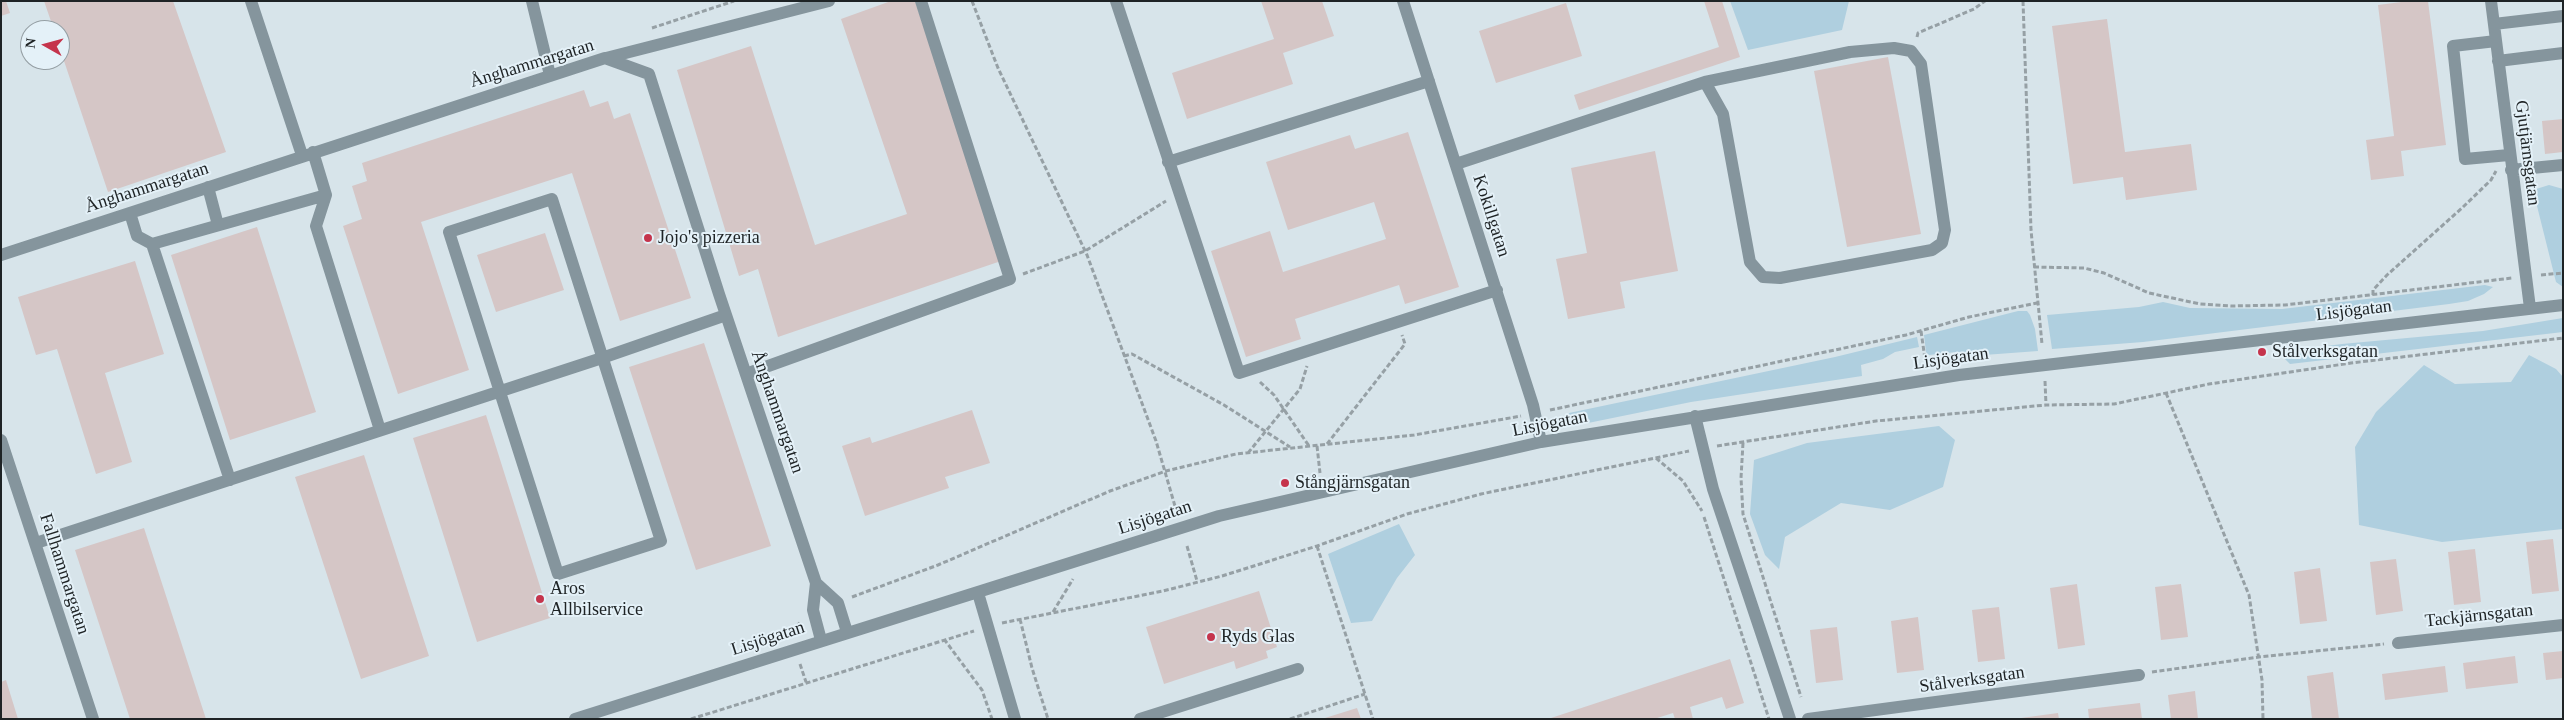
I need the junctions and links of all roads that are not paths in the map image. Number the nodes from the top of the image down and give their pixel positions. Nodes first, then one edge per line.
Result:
1 (252, 1) edge
2 (532, 1) edge
3 (829, 1) edge
4 (922, 1) edge
5 (1116, 1) edge
6 (1403, 1) edge
7 (2491, 1) edge
8 (2563, 16) edge
9 (2494, 24) junction
10 (2496, 42) junction
11 (2563, 53) edge
12 (605, 58) junction
13 (2498, 61) junction
14 (550, 76) junction
15 (1429, 81) junction
16 (1705, 82) junction
17 (308, 153) junction
18 (2503, 156) junction
19 (1168, 162) junction
20 (1456, 164) junction
21 (2563, 164) edge
22 (2511, 170) junction
23 (208, 187) junction
24 (326, 195) junction
25 (130, 213) junction
26 (218, 225) junction
27 (152, 244) junction
28 (1, 255) edge
29 (1497, 290) junction
30 (2563, 305) edge
31 (2530, 308) junction
32 (726, 315) junction
33 (602, 358) junction
34 (746, 374) junction
35 (500, 390) junction
36 (1694, 416) junction
37 (380, 430) junction
38 (1, 440) edge
39 (1541, 442) junction
40 (230, 480) junction
41 (36, 543) junction
42 (816, 583) junction
43 (978, 593) junction
44 (2563, 625) edge
45 (847, 632) junction
46 (822, 640) junction
47 (2398, 643) road end
48 (1298, 669) dead end
49 (2139, 675) road end
50 (93, 719) edge
51 (575, 719) edge
52 (1016, 719) edge
53 (1140, 719) edge
54 (1790, 719) edge
55 (1808, 719) edge

1 - 17 street
2 - 14 street
3 - 12 street
4 - 34 street
5 - 19 street
6 - 15 street, Kokillgatan
7 - 9 street, Gjutjärnsgatan
8 - 9 street
9 - 10 street, Gjutjärnsgatan
10 - 13 street, Gjutjärnsgatan
10 - 18 street
11 - 13 street
12 - 14 street, Ånghammargatan
12 - 32 street, Ånghammargatan
13 - 18 street, Gjutjärnsgatan
14 - 17 street, Ånghammargatan
15 - 19 street
15 - 20 street, Kokillgatan
16 - 16 street
16 - 20 street
17 - 23 street, Ånghammargatan
17 - 24 street
18 - 22 street, Gjutjärnsgatan
19 - 29 street
20 - 29 street, Kokillgatan
21 - 22 street
22 - 31 street, Gjutjärnsgatan
23 - 25 street, Ånghammargatan
23 - 26 street
24 - 26 street
24 - 37 street
25 - 27 street
25 - 28 street, Ånghammargatan
26 - 27 street
27 - 40 street
29 - 39 street, Kokillgatan
30 - 31 street, Lisjögatan
31 - 36 street, Lisjögatan
32 - 33 street
32 - 34 street, Ånghammargatan
33 - 35 street
33 - 35 street
33 - 35 street
34 - 42 street, Ånghammargatan
35 - 37 street
36 - 39 street, Lisjögatan
36 - 54 street
37 - 40 street
38 - 41 street, Fallhammargatan
39 - 43 street, Lisjögatan
40 - 41 street
41 - 50 street, Fallhammargatan
42 - 45 street, Ånghammargatan
42 - 46 street, Ånghammargatan
43 - 45 street, Lisjögatan
43 - 52 street
44 - 47 street, Tackjärnsgatan
45 - 46 street, Lisjögatan
46 - 51 street, Lisjögatan
48 - 53 street
49 - 55 street, Stålverksgatan

